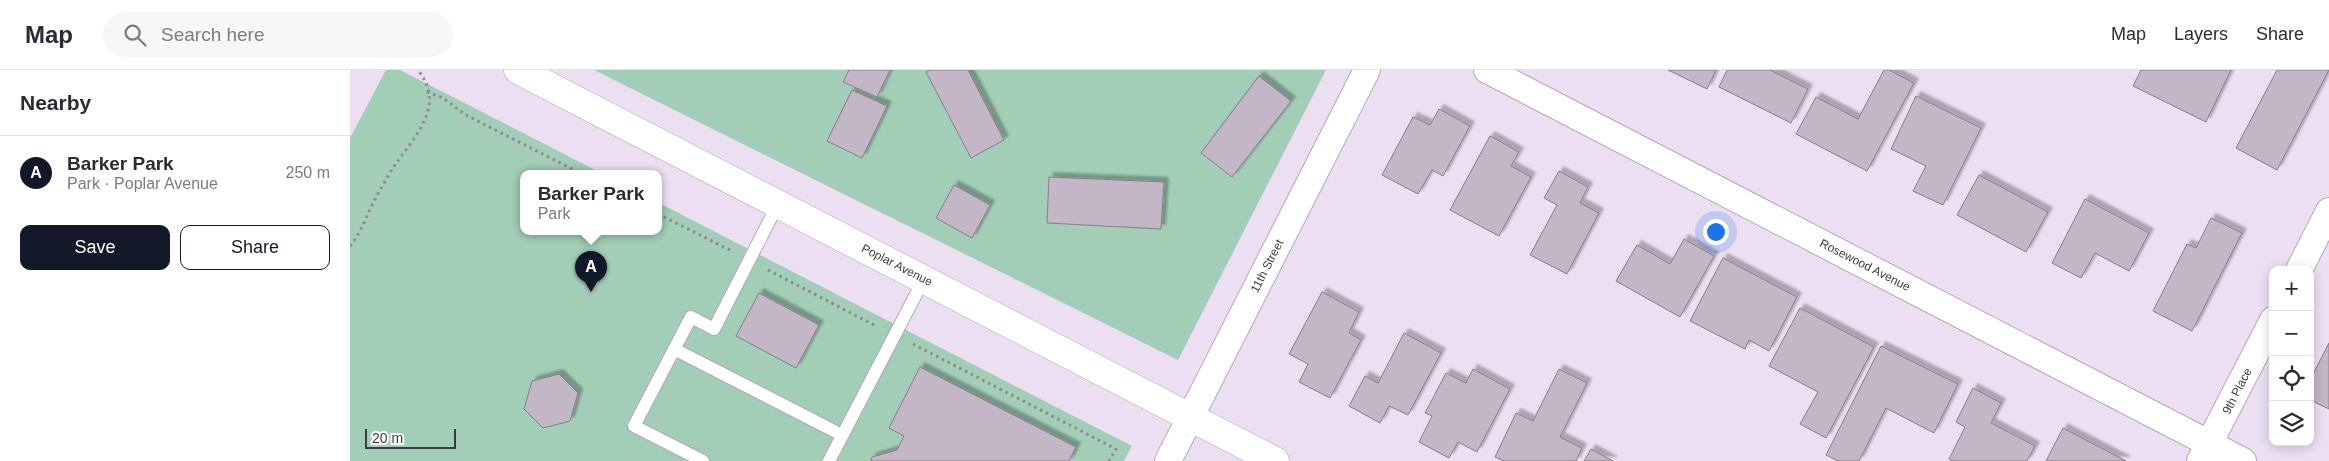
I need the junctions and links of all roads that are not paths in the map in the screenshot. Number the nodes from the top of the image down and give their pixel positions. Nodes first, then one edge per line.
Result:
1 (518, 70) edge
2 (1367, 70) edge
3 (1487, 70) edge
4 (778, 204) junction
5 (2329, 211) edge
6 (2301, 266) edge
7 (924, 280) junction
8 (2269, 328) edge
9 (674, 349) junction
10 (1191, 416) junction
11 (842, 435) junction
12 (2205, 452) edge
13 (703, 461) edge
14 (829, 461) edge
15 (1168, 461) edge
16 (1275, 461) edge
17 (2243, 461) edge

1 - 4 main road, Poplar Avenue
2 - 10 street, 11th Street
3 - 12 street, Rosewood Avenue
4 - 7 main road, Poplar Avenue
4 - 9 lane
5 - 6 street
7 - 10 main road, Poplar Avenue
7 - 11 lane
8 - 12 street, 9th Place
9 - 11 lane
9 - 13 lane
10 - 15 street, 11th Street
10 - 16 main road, Poplar Avenue
11 - 14 lane
12 - 17 street, Rosewood Avenue

